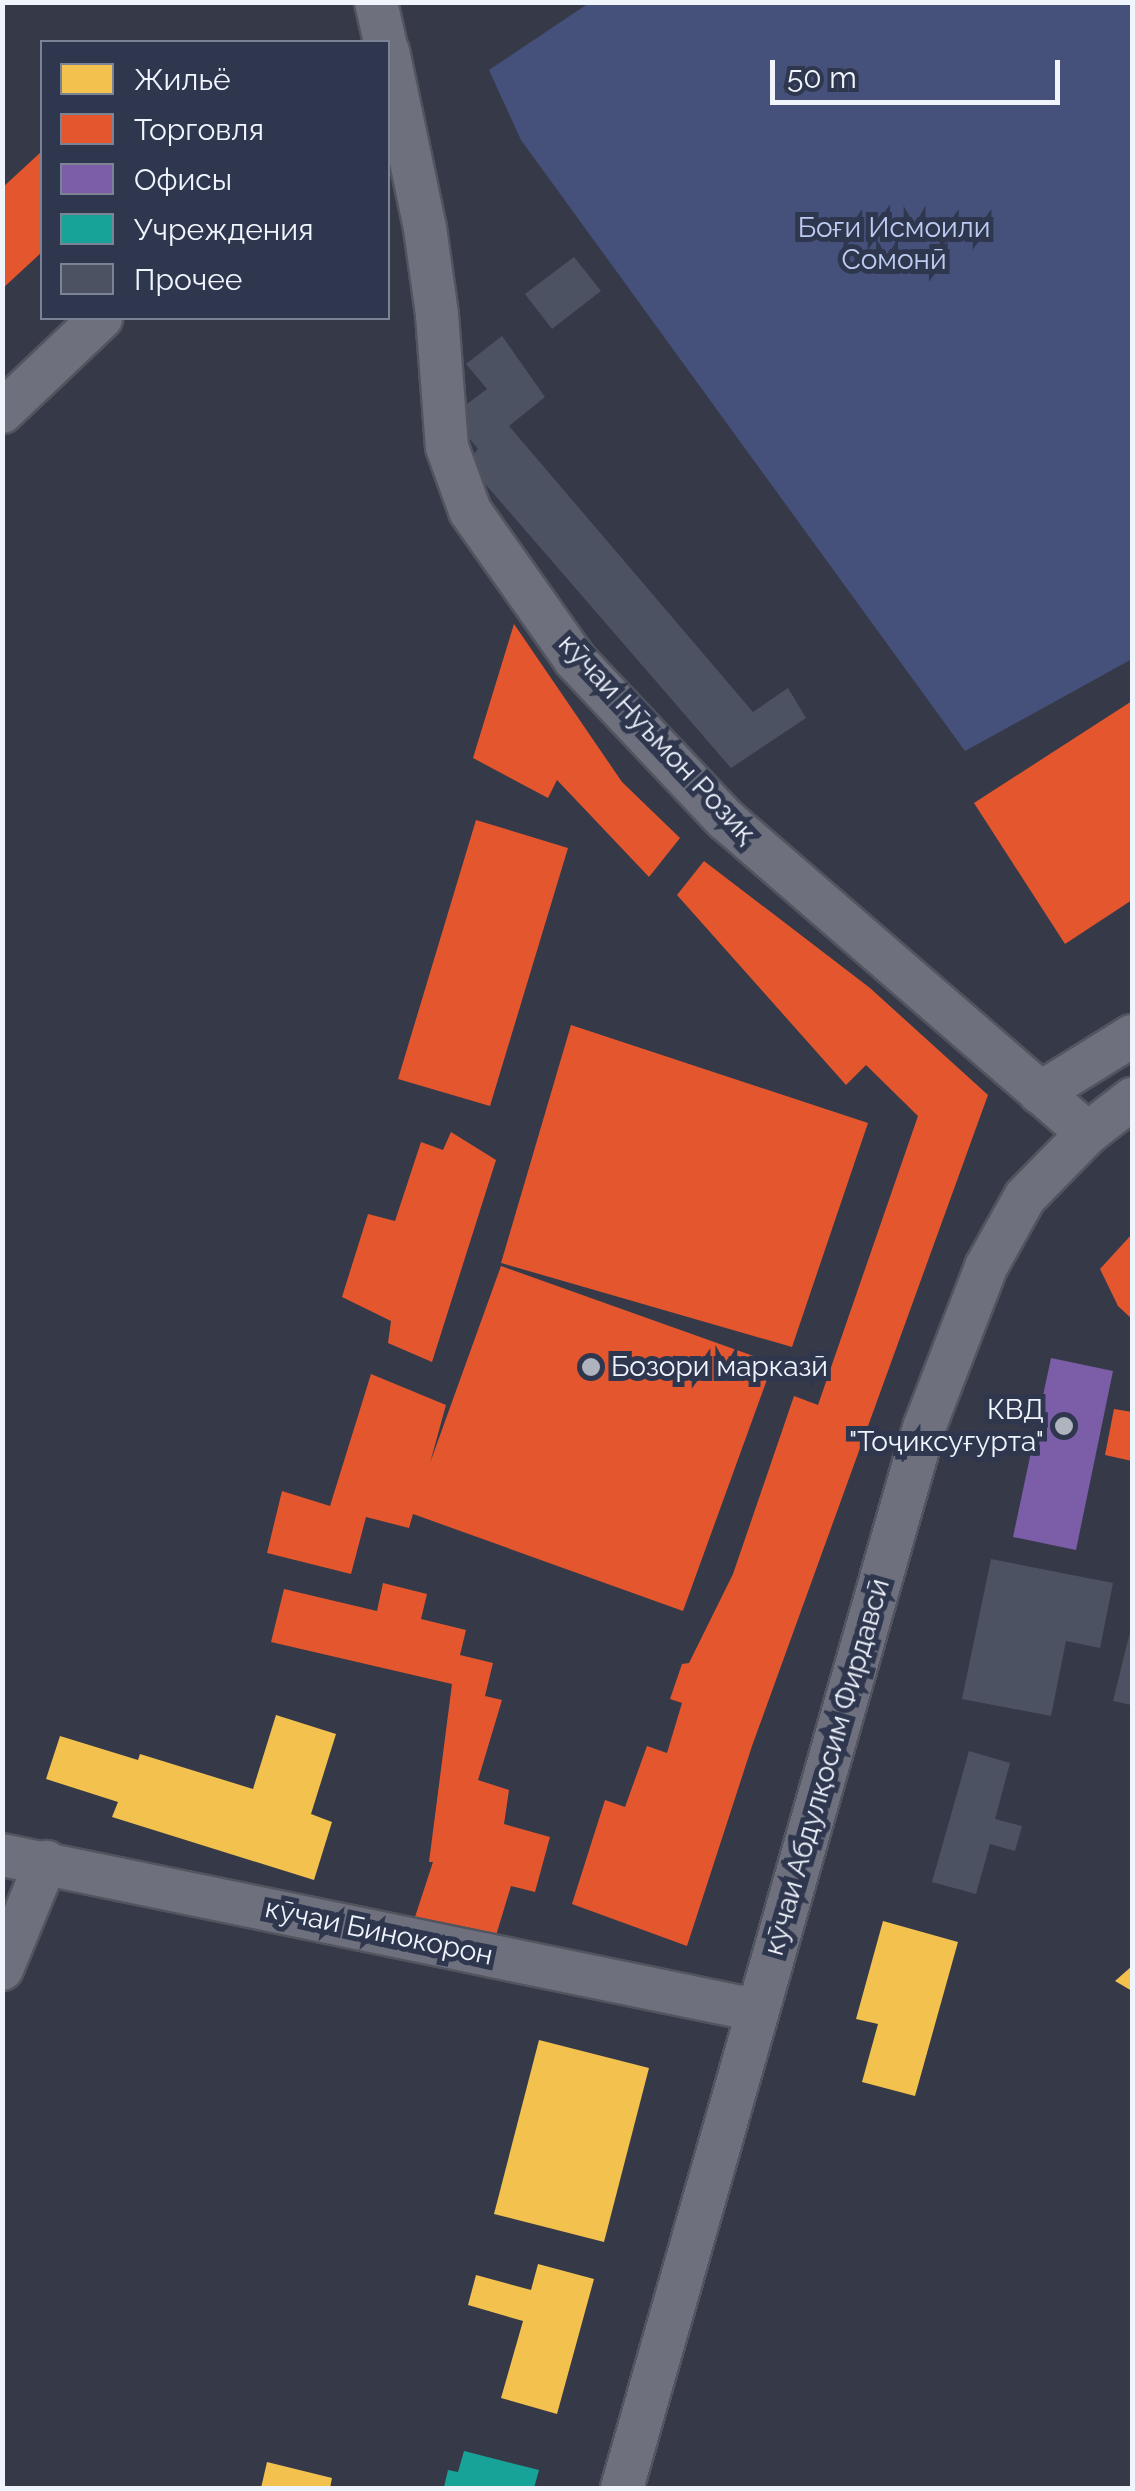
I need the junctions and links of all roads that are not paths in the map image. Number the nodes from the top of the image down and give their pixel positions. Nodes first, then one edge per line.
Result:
1 (376, 2) edge
2 (386, 40) edge
3 (390, 70) edge
4 (400, 157) edge
5 (99, 320) edge
6 (2, 412) edge
7 (1132, 1036) edge
8 (1040, 1092) junction
9 (1132, 1099) edge
10 (1088, 1132) junction
11 (2, 1855) edge
12 (46, 1862) junction
13 (2, 1969) edge
14 (755, 2010) junction
15 (622, 2488) edge

1 - 2 street
3 - 4 street, кӯчаи Нӯъмон Розиқ
4 - 8 street, кӯчаи Нӯъмон Розиқ
5 - 6 street
7 - 8 street
8 - 10 street, кӯчаи Нӯъмон Розиқ
9 - 10 street, кӯчаи Абдулқосим Фирдавсӣ
10 - 14 street, кӯчаи Абдулқосим Фирдавсӣ
11 - 12 street, кӯчаи Бинокорон
12 - 13 street
12 - 14 street, кӯчаи Бинокорон
14 - 15 street, кӯчаи Абдулқосим Фирдавсӣ

